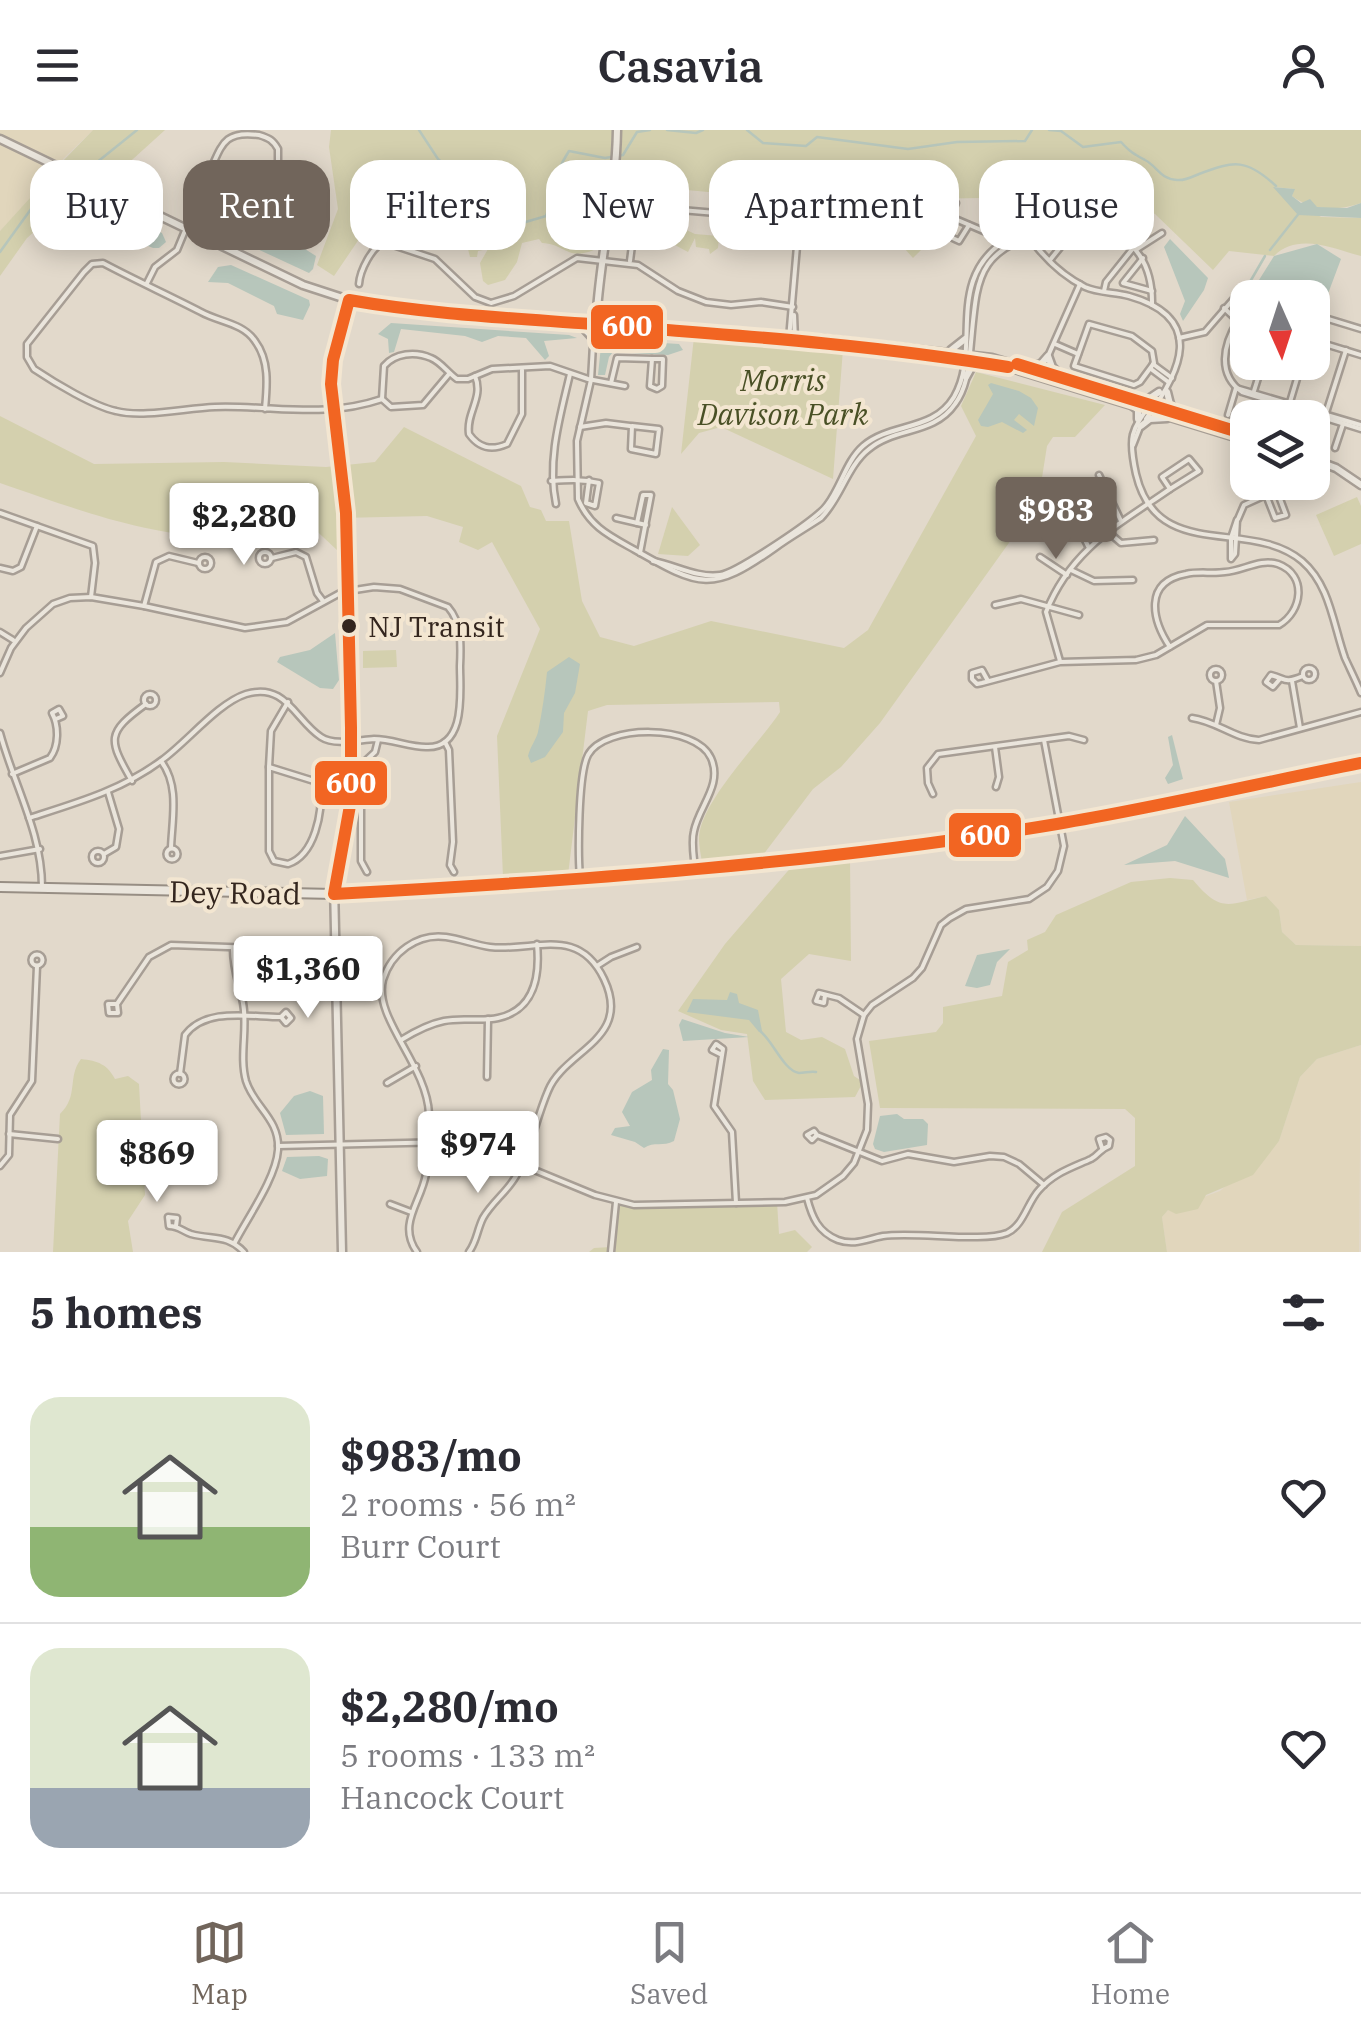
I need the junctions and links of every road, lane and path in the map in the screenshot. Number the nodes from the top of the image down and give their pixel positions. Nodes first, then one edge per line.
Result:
1 (617, 130) edge
2 (0, 139) edge
3 (212, 167) joint
4 (959, 221) edge
5 (968, 225) junction
6 (183, 227) edge
7 (979, 229) edge
8 (1162, 233) dead end
9 (183, 237) edge
10 (1154, 238) edge
11 (959, 239) edge
12 (231, 250) edge
13 (998, 250) edge
14 (999, 250) edge
15 (1041, 250) edge
16 (1058, 250) edge
17 (1134, 250) edge
18 (1137, 250) edge
19 (1143, 258) junction
20 (600, 260) junction
21 (1050, 260) junction
22 (629, 262) junction
23 (146, 284) junction
24 (359, 284) dead end
25 (1080, 284) junction
26 (1152, 291) junction
27 (1104, 292) junction
28 (349, 300) junction
29 (1230, 302) edge
30 (1152, 305) junction
31 (1224, 308) junction
32 (793, 309) junction
33 (1230, 314) edge
34 (1330, 320) edge
35 (579, 323) junction
36 (596, 324) junction
37 (614, 326) junction
38 (1361, 329) edge
39 (1179, 338) junction
40 (965, 339) junction
41 (594, 340) junction
42 (792, 340) junction
43 (811, 341) junction
44 (1054, 344) junction
45 (1330, 345) edge
46 (1230, 347) edge
47 (1346, 350) junction
48 (947, 352) junction
49 (1078, 354) junction
50 (1361, 355) edge
51 (966, 356) junction
52 (1048, 356) junction
53 (652, 359) junction
54 (983, 362) junction
55 (1026, 366) junction
56 (1152, 367) junction
57 (522, 370) junction
58 (449, 374) junction
59 (570, 374) junction
60 (475, 376) junction
61 (966, 377) junction
62 (1066, 378) junction
63 (591, 380) junction
64 (1257, 380) edge
65 (611, 383) junction
66 (625, 386) dead end
67 (1167, 386) junction
68 (1236, 388) junction
69 (1253, 394) junction
70 (1271, 398) joint
71 (382, 399) junction
72 (1277, 400) edge
73 (1330, 400) edge
74 (1128, 402) junction
75 (1150, 406) junction
76 (265, 410) junction
77 (333, 411) junction
78 (1228, 414) dead end
79 (1182, 417) junction
80 (1330, 417) edge
81 (1343, 421) junction
82 (1139, 423) junction
83 (632, 426) junction
84 (580, 427) junction
85 (1361, 427) edge
86 (1230, 432) edge
87 (1336, 448) dead end
88 (1330, 466) edge
89 (1099, 475) dead end
90 (578, 479) junction
91 (590, 480) junction
92 (551, 481) junction
93 (1361, 485) edge
94 (1170, 489) junction
95 (1266, 494) joint
96 (1254, 500) edge
97 (556, 504) dead end
98 (1149, 504) junction
99 (0, 513) edge
100 (1073, 516) dead end
101 (616, 518) dead end
102 (1121, 522) junction
103 (637, 523) junction
104 (646, 525) junction
105 (37, 526) junction
106 (1106, 530) junction
107 (1234, 539) junction
108 (1154, 540) dead end
109 (1088, 546) junction
110 (640, 554) junction
111 (1040, 557) dead end
112 (272, 558) dead end
113 (652, 561) junction
114 (198, 562) dead end
115 (0, 568) edge
116 (1232, 571) junction
117 (1069, 573) junction
118 (1134, 580) dead end
119 (348, 590) junction
120 (90, 597) junction
121 (323, 601) junction
122 (995, 605) dead end
123 (144, 606) junction
124 (1048, 607) junction
125 (1079, 615) dead end
126 (0, 632) edge
127 (15, 641) junction
128 (1170, 647) junction
129 (1060, 662) junction
130 (0, 673) edge
131 (1303, 676) dead end
132 (1278, 680) dead end
133 (988, 681) dead end
134 (1216, 681) dead end
135 (1292, 681) junction
136 (1361, 693) edge
137 (288, 702) junction
138 (146, 704) dead end
139 (1361, 712) edge
140 (1192, 718) dead end
141 (56, 719) dead end
142 (1216, 725) junction
143 (1300, 728) junction
144 (0, 733) edge
145 (351, 740) junction
146 (378, 740) junction
147 (1044, 740) junction
148 (1084, 740) dead end
149 (444, 742) junction
150 (995, 746) junction
151 (161, 761) junction
152 (1361, 763) edge
153 (269, 767) junction
154 (12, 774) junction
155 (132, 781) junction
156 (996, 787) dead end
157 (108, 792) junction
158 (932, 794) dead end
159 (30, 818) junction
160 (1060, 824) junction
161 (171, 848) dead end
162 (40, 849) junction
163 (104, 854) dead end
164 (0, 856) edge
165 (695, 869) junction
166 (367, 872) dead end
167 (454, 872) dead end
168 (580, 879) junction
169 (0, 887) edge
170 (42, 888) junction
171 (334, 894) junction
172 (536, 944) junction
173 (637, 947) dead end
174 (233, 949) junction
175 (336, 951) junction
176 (37, 966) dead end
177 (597, 966) junction
178 (825, 995) dead end
179 (118, 1004) dead end
180 (864, 1015) junction
181 (244, 1017) junction
182 (280, 1017) dead end
183 (488, 1019) junction
184 (401, 1040) junction
185 (720, 1054) dead end
186 (416, 1066) junction
187 (180, 1074) dead end
188 (487, 1078) dead end
189 (388, 1083) dead end
190 (10, 1134) junction
191 (817, 1135) dead end
192 (58, 1138) dead end
193 (428, 1142) junction
194 (340, 1144) junction
195 (278, 1146) junction
196 (1102, 1148) dead end
197 (859, 1152) junction
198 (522, 1163) junction
199 (0, 1166) edge
200 (1044, 1185) junction
201 (807, 1198) junction
202 (616, 1201) junction
203 (390, 1204) dead end
204 (736, 1204) junction
205 (411, 1212) junction
206 (176, 1226) dead end
207 (235, 1242) junction
208 (416, 1251) edge
209 (244, 1252) edge
210 (342, 1252) edge
211 (468, 1252) edge
212 (611, 1252) edge

1 - 20 street
2 - 6 street
3 - 3 street
4 - 5 street
5 - 7 street
5 - 11 street
8 - 10 street
9 - 23 street
12 - 28 street
13 - 40 street
14 - 51 street
15 - 21 street
16 - 21 street
17 - 27 street
18 - 19 street
19 - 26 street
19 - 26 street
20 - 22 street
20 - 24 street
20 - 36 street
21 - 25 street
22 - 32 street
22 - 32 street
23 - 76 street
23 - 76 street
25 - 27 street
25 - 44 street
26 - 30 street
27 - 30 street
28 - 35 street
28 - 77 street
29 - 31 street
30 - 39 street
31 - 33 street
31 - 39 street
32 - 42 street
34 - 38 street
35 - 36 street
35 - 41 street
36 - 37 street
36 - 41 street
37 - 41 street
37 - 42 street
39 - 67 street
40 - 48 street
40 - 51 street
41 - 63 street
42 - 43 street
43 - 48 street
43 - 51 street
44 - 49 street
44 - 52 street
45 - 47 street
46 - 68 street
47 - 50 street
47 - 73 street
48 - 51 street
49 - 56 street
49 - 56 street
51 - 54 street
51 - 55 street
51 - 61 street
51 - 113 street
52 - 55 street
52 - 62 street
53 - 53 street
53 - 65 street
54 - 61 street
54 - 74 street
55 - 62 street
56 - 67 street
57 - 59 street
57 - 60 street
57 - 60 street
58 - 60 street
58 - 71 street
58 - 71 street
59 - 63 street
59 - 92 street
61 - 113 street
62 - 75 street
63 - 65 street
63 - 84 street
64 - 69 street
65 - 66 street
67 - 75 street
67 - 75 street
67 - 79 street
68 - 69 street
68 - 78 street
69 - 70 street
70 - 72 street
71 - 77 street
74 - 75 street
74 - 82 street
75 - 79 street
75 - 82 street
76 - 77 street
77 - 119 street
79 - 82 street
79 - 86 street
80 - 81 street
81 - 85 street
81 - 87 street
82 - 98 street
83 - 83 street
83 - 84 street
84 - 90 street
88 - 93 street
89 - 102 street
90 - 91 street
90 - 92 street
90 - 110 street
91 - 91 street
92 - 97 street
94 - 94 street
94 - 98 street
95 - 95 street
96 - 107 street
98 - 102 street
98 - 107 street
99 - 105 street
100 - 109 street
101 - 103 street
102 - 106 street
103 - 104 street
103 - 104 street
104 - 110 street
105 - 115 street
105 - 120 street
106 - 108 street
106 - 109 street
107 - 116 street
107 - 136 street
109 - 117 street
110 - 113 street
111 - 117 street
112 - 121 street
114 - 123 street
116 - 128 street
116 - 128 street
117 - 118 street
117 - 124 street
119 - 121 street
119 - 145 street
119 - 149 street
120 - 123 street
120 - 127 street
121 - 123 street
122 - 124 street
124 - 125 street
124 - 129 street
126 - 127 street
127 - 130 street
128 - 129 street
129 - 133 street
131 - 135 street
132 - 135 street
134 - 142 street
135 - 143 street
137 - 145 street
137 - 151 street
137 - 153 street
138 - 155 street
139 - 143 street
140 - 142 street
141 - 154 street
142 - 143 street
144 - 154 street
145 - 146 street
145 - 171 street
146 - 149 street
146 - 166 street
147 - 148 street
147 - 150 street
147 - 160 street
149 - 167 street
150 - 156 street
150 - 158 street
151 - 155 street
151 - 161 street
152 - 160 main road, Dey Road
153 - 153 street
154 - 159 street
155 - 157 street
157 - 159 street
157 - 163 street
159 - 162 street
160 - 165 main road, Dey Road
160 - 180 street
162 - 164 street
162 - 170 street
165 - 168 main road, Dey Road
165 - 168 street
168 - 171 main road, Dey Road
169 - 170 main road, Dey Road
170 - 171 main road, Dey Road
171 - 175 street
172 - 177 street
172 - 183 street
172 - 184 street
173 - 177 street
174 - 175 street
174 - 179 street
174 - 181 street
175 - 194 street
176 - 190 street
177 - 198 street
178 - 180 street
180 - 197 street
181 - 182 street
181 - 187 street
181 - 195 street
183 - 184 street
183 - 188 street
184 - 186 street
185 - 204 street
186 - 189 street
186 - 193 street
190 - 192 street
190 - 199 street
191 - 197 street
193 - 194 street
193 - 198 street
193 - 205 street
194 - 195 street
194 - 210 street
195 - 207 street
196 - 200 street
197 - 200 street
197 - 201 street
198 - 202 street
198 - 211 street
200 - 201 street
201 - 204 street
202 - 204 street
202 - 212 street
203 - 205 street
205 - 208 street
206 - 207 street
207 - 209 street

